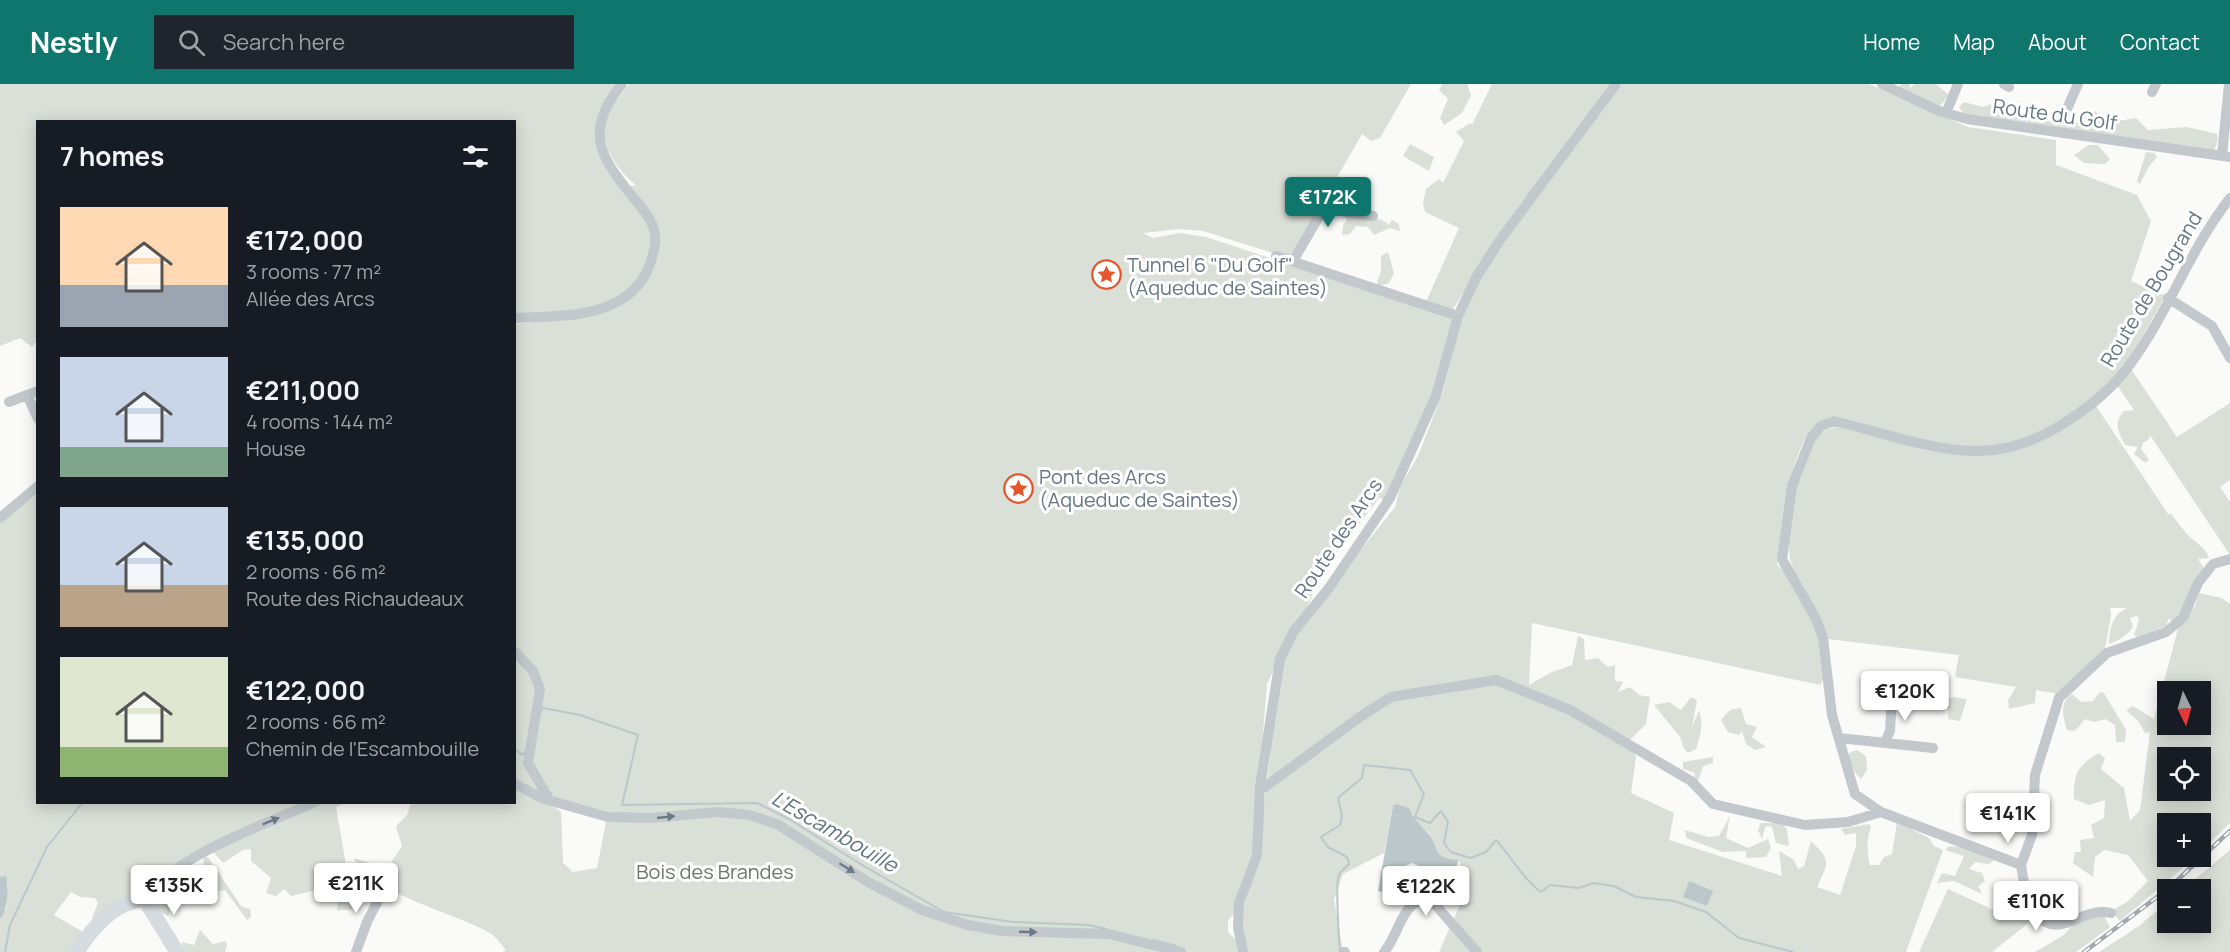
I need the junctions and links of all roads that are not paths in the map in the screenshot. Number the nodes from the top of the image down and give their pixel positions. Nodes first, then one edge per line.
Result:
1 (622, 84) edge
2 (1616, 84) edge
3 (1882, 84) edge
4 (1958, 84) edge
5 (2078, 84) edge
6 (2229, 84) edge
7 (2067, 109) dead end
8 (1946, 113) junction
9 (2226, 157) edge
10 (2230, 198) edge
11 (1373, 216) dead end
12 (1276, 256) dead end
13 (1293, 261) junction
14 (2168, 298) junction
15 (1458, 316) junction
16 (516, 318) edge
17 (2230, 358) edge
18 (32, 393) edge
19 (9, 402) dead end
20 (36, 410) edge
21 (36, 488) edge
22 (0, 518) edge
23 (2230, 559) edge
24 (516, 653) edge
25 (1872, 692) dead end
26 (1839, 738) junction
27 (1885, 742) junction
28 (1932, 748) dead end
29 (516, 784) edge
30 (1260, 787) junction
31 (549, 799) junction
32 (310, 804) edge
33 (1881, 812) junction
34 (2021, 865) junction
35 (384, 889) dead end
36 (146, 900) junction
37 (2111, 913) dead end
38 (1177, 951) edge
39 (77, 952) edge
40 (177, 952) edge
41 (356, 952) edge
42 (1243, 952) edge
43 (1384, 952) edge
44 (1477, 952) edge

1 - 16 street
2 - 15 street, Route des Arcs
3 - 8 street, Route du Golf
4 - 8 street
5 - 7 street
6 - 9 street
8 - 9 street, Route du Golf
10 - 14 street, Route de Bougrand
11 - 13 street
12 - 13 street
13 - 15 street
14 - 17 street
14 - 26 street, Route de Bougrand
15 - 30 street, Route des Arcs
18 - 19 street
18 - 20 street
21 - 22 street
23 - 34 street
24 - 31 street
25 - 27 street
26 - 27 street
26 - 33 street, Route de Bougrand
27 - 28 street
29 - 31 street
30 - 33 street
30 - 42 street, Route des Arcs
31 -> 38 street
36 -> 32 street
33 - 34 street, Route de Bougrand
34 - 37 street
35 - 41 street
36 - 39 street
36 - 40 street
43 - 44 street

